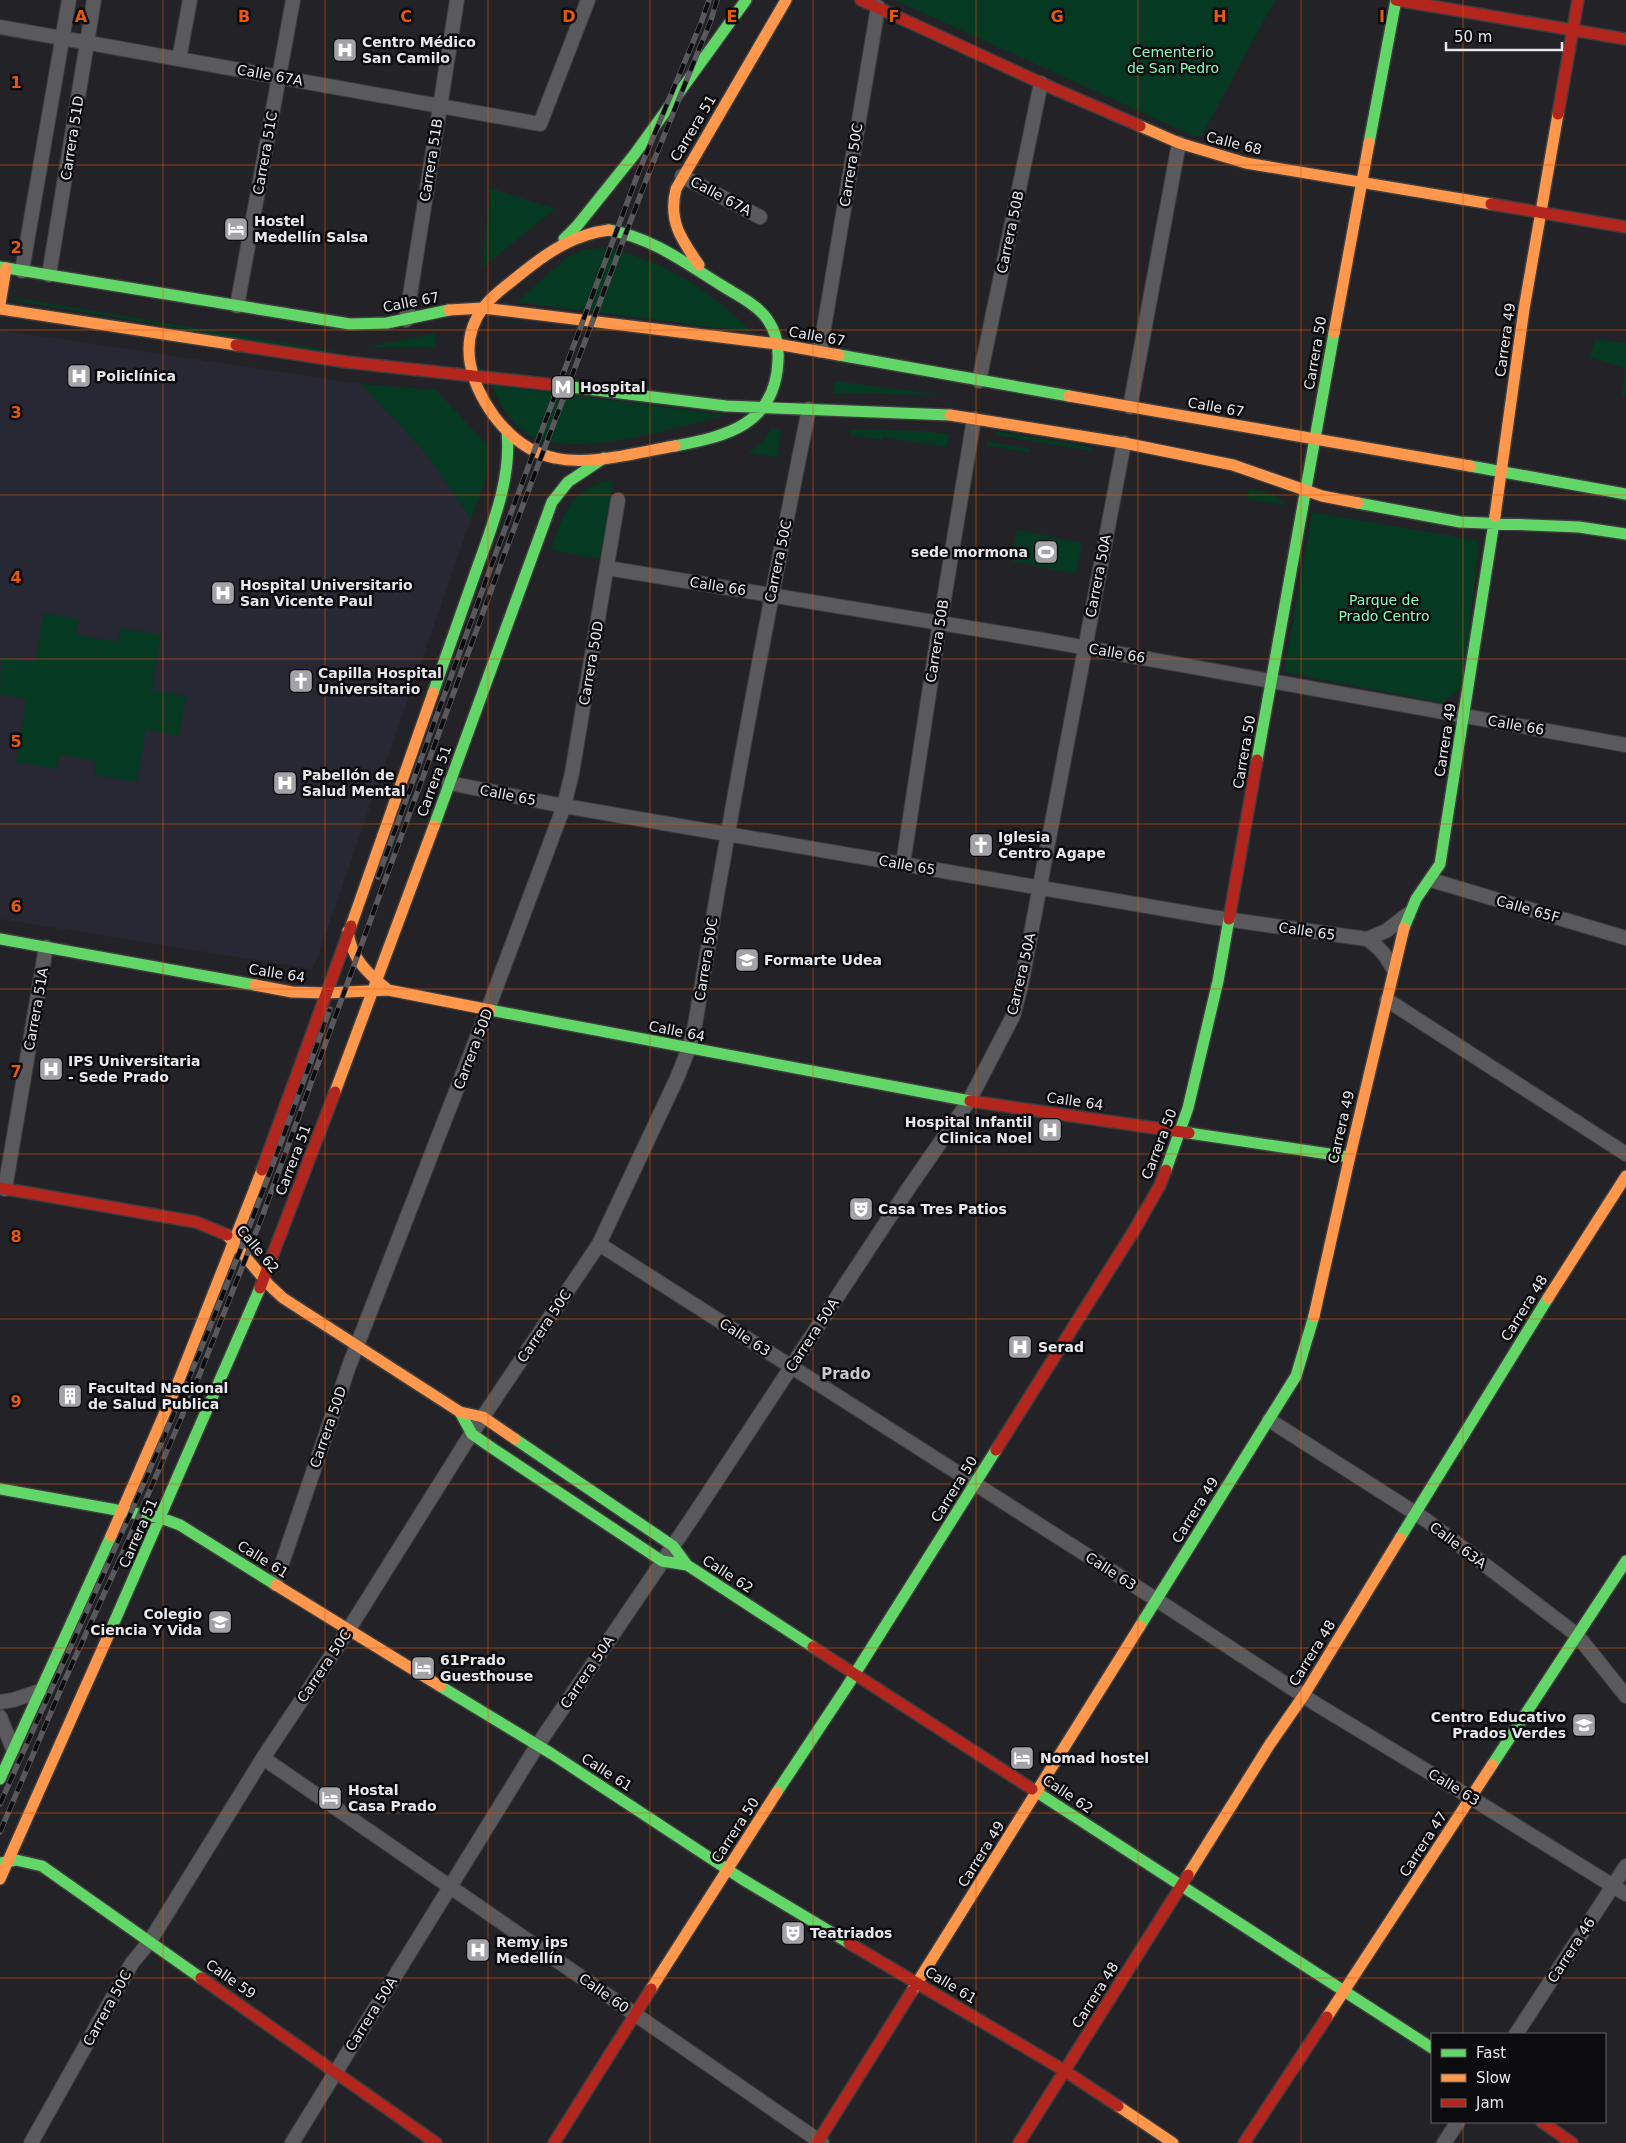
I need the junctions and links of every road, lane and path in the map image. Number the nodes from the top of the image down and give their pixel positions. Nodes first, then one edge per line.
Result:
1 (69, 0) edge
2 (94, 0) edge
3 (190, 0) edge
4 (293, 0) edge
5 (457, 0) edge
6 (588, 0) edge
7 (746, 0) edge
8 (786, 0) edge
9 (861, 0) edge
10 (1396, 0) edge
11 (1578, 0) edge
12 (878, 7) junction
13 (0, 27) edge
14 (1573, 30) junction
15 (62, 38) junction
16 (1626, 39) edge
17 (87, 42) junction
18 (179, 59) junction
19 (279, 76) junction
20 (1041, 83) junction
21 (440, 105) junction
22 (1179, 143) junction
23 (682, 176) junction
24 (1362, 182) junction
25 (1541, 213) junction
26 (760, 217) dead end
27 (1626, 227) edge
28 (555, 247) junction
29 (3, 268) edge
30 (22, 271) junction
31 (49, 275) junction
32 (706, 275) junction
33 (0, 304) edge
34 (237, 306) junction
35 (483, 308) junction
36 (0, 309) edge
37 (406, 320) junction
38 (777, 344) junction
39 (820, 352) junction
40 (471, 375) junction
41 (979, 381) junction
42 (1130, 407) junction
43 (763, 408) junction
44 (809, 409) junction
45 (974, 418) junction
46 (507, 431) junction
47 (1314, 439) junction
48 (1124, 442) junction
49 (604, 458) junction
50 (1501, 472) junction
51 (1306, 490) junction
52 (1626, 494) edge
53 (618, 500) dead end
54 (1494, 524) junction
55 (1626, 534) edge
56 (607, 568) junction
57 (771, 595) junction
58 (940, 623) junction
59 (1084, 648) junction
60 (1272, 681) junction
61 (1464, 716) junction
62 (1626, 745) edge
63 (449, 783) junction
64 (564, 806) junction
65 (727, 834) junction
66 (903, 864) junction
67 (1431, 880) junction
68 (1040, 887) junction
69 (1409, 914) junction
70 (1230, 920) junction
71 (348, 931) junction
72 (1626, 938) edge
73 (0, 939) edge
74 (1367, 939) junction
75 (46, 947) junction
76 (1392, 967) junction
77 (376, 986) junction
78 (326, 993) junction
79 (1387, 1000) junction
80 (488, 1009) junction
81 (689, 1048) junction
82 (969, 1101) junction
83 (1178, 1132) junction
84 (1626, 1154) edge
85 (1349, 1157) junction
86 (1626, 1176) edge
87 (3, 1188) edge
88 (234, 1241) junction
89 (599, 1244) junction
90 (264, 1279) junction
91 (357, 1346) junction
92 (792, 1367) junction
93 (460, 1412) junction
94 (483, 1417) junction
95 (1269, 1420) junction
96 (472, 1434) junction
97 (975, 1484) junction
98 (0, 1489) edge
99 (123, 1510) junction
100 (1416, 1514) junction
101 (161, 1518) junction
102 (673, 1546) junction
103 (662, 1561) junction
104 (1626, 1561) edge
105 (687, 1565) junction
106 (275, 1584) junction
107 (1157, 1600) junction
108 (349, 1629) junction
109 (1578, 1635) junction
110 (855, 1674) junction
111 (40, 1691) junction
112 (1304, 1696) junction
113 (1626, 1696) edge
114 (0, 1702) edge
115 (0, 1717) edge
116 (537, 1746) junction
117 (14, 1749) junction
118 (263, 1758) junction
119 (0, 1779) edge
120 (1038, 1792) junction
121 (1472, 1798) junction
122 (4, 1861) edge
123 (1626, 1866) edge
124 (727, 1869) junction
125 (0, 1879) edge
126 (1613, 1886) junction
127 (450, 1887) junction
128 (1182, 1887) junction
129 (1626, 1894) edge
130 (150, 1941) junction
131 (918, 1982) junction
132 (1344, 1991) junction
133 (635, 2015) junction
134 (1517, 2033) edge
135 (1431, 2047) edge
136 (1065, 2071) junction
137 (336, 2072) junction
138 (1457, 2123) edge
139 (1543, 2123) edge
140 (819, 2142) edge
141 (31, 2143) edge
142 (292, 2143) edge
143 (436, 2143) edge
144 (554, 2143) edge
145 (1019, 2143) edge
146 (1173, 2143) edge
147 (1244, 2143) edge
148 (1444, 2143) edge
149 (1572, 2143) edge

1 - 15 street, Carrera 51D
2 - 17 street, Carrera 51D
3 - 18 street
4 - 19 street, Carrera 51C
5 - 21 street, Carrera 51B
6 - 21 street, Calle 67A
7 - 28 main road, Carrera 51
8 - 23 main road, Carrera 51
9 - 12 main road, Calle 68
10 - 14 main road
10 - 24 main road, Carrera 50
11 - 14 main road, Carrera 49
12 - 20 main road, Calle 68
12 - 39 street, Carrera 50C
13 - 15 street, Calle 67A
14 - 16 main road
14 - 25 main road, Carrera 49
15 - 17 street, Calle 67A
15 - 30 street, Carrera 51D
17 - 18 street, Calle 67A
17 - 31 street, Carrera 51D
18 - 19 street, Calle 67A
19 - 21 street, Calle 67A
19 - 34 street, Carrera 51C
20 - 22 main road, Calle 68
20 - 41 street, Carrera 50B
21 - 37 street, Carrera 51B
22 - 24 main road, Calle 68
22 - 42 street
23 - 26 street, Calle 67A
23 - 32 main road, Carrera 51
24 - 25 main road, Calle 68
24 - 47 main road, Carrera 50
25 - 27 main road, Calle 68
25 - 50 main road, Carrera 49
28 - 32 main road
28 - 35 main road
29 - 30 main road, Calle 67
29 - 33 main road
30 - 31 main road, Calle 67
31 - 34 main road, Calle 67
32 - 38 main road
34 - 37 main road, Calle 67
35 - 37 main road, Calle 67
35 - 38 main road, Calle 67
35 - 40 main road
36 - 40 main road
38 - 39 main road, Calle 67
38 - 43 main road
39 - 41 main road, Calle 67
40 - 43 main road
40 - 46 main road
41 - 42 main road, Calle 67
42 - 47 main road, Calle 67
43 - 44 main road
43 - 49 main road
44 - 45 main road
44 - 57 street, Carrera 50C
45 - 48 main road
45 - 58 street, Carrera 50B
46 - 49 main road
46 - 71 main road, Carrera 51
47 - 50 main road, Calle 67
47 - 51 main road, Carrera 50
48 - 51 main road
48 - 59 street, Carrera 50A
49 - 63 main road, Carrera 51
50 - 52 main road, Calle 67
50 - 54 main road, Carrera 49
51 - 54 main road
51 - 60 main road, Carrera 50
53 - 56 street, Carrera 50D
54 - 55 main road
54 - 61 main road, Carrera 49
56 - 57 street, Calle 66
56 - 64 street, Carrera 50D
57 - 58 street, Calle 66
57 - 65 street, Carrera 50C
58 - 59 street, Calle 66
58 - 66 street, Carrera 50B
59 - 60 street, Calle 66
59 - 68 street, Carrera 50A
60 - 61 street, Calle 66
60 - 70 main road, Carrera 50
61 - 62 street, Calle 66
61 - 67 main road, Carrera 49
63 - 64 street, Calle 65
63 - 77 main road, Carrera 51
64 - 65 street, Calle 65
64 - 80 street, Carrera 50D
65 - 66 street, Calle 65
65 - 81 street, Carrera 50C
66 - 68 street, Calle 65
67 - 69 main road, Carrera 49
67 - 72 street, Calle 65F
68 - 70 street, Calle 65
68 - 82 street, Carrera 50A
69 - 74 street
69 - 76 main road, Carrera 49
70 - 74 street, Calle 65
70 - 83 main road, Carrera 50
71 - 77 main road
71 - 78 main road, Carrera 51
73 - 75 main road, Calle 64
74 - 76 street
75 - 78 main road, Calle 64
75 - 87 street, Carrera 51A
76 - 79 main road, Carrera 49
77 - 78 main road, Calle 64
77 - 80 main road, Calle 64
77 - 90 main road, Carrera 51
78 - 88 main road, Carrera 51
79 - 84 street
79 - 85 main road, Carrera 49
80 - 81 main road, Calle 64
80 - 91 street, Carrera 50D
81 - 82 main road, Calle 64
81 - 89 street, Carrera 50C
82 - 83 main road, Calle 64
82 - 92 street, Carrera 50A
83 - 85 main road, Calle 64
83 - 97 main road, Carrera 50
85 - 95 main road, Carrera 49
86 - 100 main road, Carrera 48
87 - 88 main road, Calle 62
88 - 90 main road, Calle 62
88 - 99 main road, Carrera 51
89 - 92 street, Calle 63
89 - 94 street, Carrera 50C
90 - 91 main road, Calle 62
90 - 101 main road, Carrera 51
91 - 93 main road, Calle 62
91 - 106 street, Carrera 50D
92 - 97 street, Calle 63
92 - 102 street, Carrera 50A
93 - 94 main road, Calle 62
93 - 96 main road, Calle 62
94 - 96 street, Carrera 50C
94 - 102 main road, Calle 62
95 - 100 street, Calle 63A
95 - 107 main road, Carrera 49
96 - 103 main road, Calle 62
96 - 108 street, Carrera 50C
97 - 107 street, Calle 63
97 - 110 main road, Carrera 50
98 - 99 main road, Calle 61
99 - 101 main road, Calle 61
99 - 111 main road, Carrera 51
100 - 109 street, Calle 63A
100 - 112 main road, Carrera 48
101 - 106 main road, Calle 61
101 - 122 main road, Carrera 51
102 - 103 street, Carrera 50A
102 - 105 main road, Calle 62
103 - 105 main road, Calle 62
103 - 116 street, Carrera 50A
104 - 109 main road, Carrera 47
105 - 110 main road, Calle 62
106 - 108 main road, Calle 61
107 - 112 street, Calle 63
107 - 120 main road, Carrera 49
108 - 116 main road, Calle 61
108 - 118 street, Carrera 50C
109 - 113 street, Calle 63A
109 - 121 main road, Carrera 47
110 - 120 main road, Calle 62
110 - 124 main road, Carrera 50
111 - 114 street
111 - 117 main road, Carrera 51
112 - 121 street, Calle 63
112 - 128 main road, Carrera 48
115 - 117 street
116 - 124 main road, Calle 61
116 - 127 street, Carrera 50A
117 - 119 main road, Carrera 51
118 - 127 street, Calle 60
118 - 130 street, Carrera 50C
120 - 128 main road, Calle 62
120 - 131 main road, Carrera 49
121 - 126 street, Calle 63
121 - 132 main road, Carrera 47
122 - 125 main road, Carrera 51
122 - 130 main road, Calle 59
123 - 126 street, Carrera 46
124 - 131 main road, Calle 61
124 - 133 main road, Carrera 50
126 - 129 street, Calle 63
126 - 134 street, Carrera 46
127 - 133 street, Calle 60
127 - 137 street, Carrera 50A
128 - 132 main road, Calle 62
128 - 136 main road, Carrera 48
130 - 137 main road, Calle 59
130 - 141 street, Carrera 50C
131 - 136 main road, Calle 61
131 - 140 main road, Carrera 49
132 - 135 main road, Calle 62
132 - 147 main road, Carrera 47
133 - 140 street, Calle 60
133 - 144 main road, Carrera 50
136 - 145 main road, Carrera 48
136 - 146 main road, Calle 61
137 - 142 street, Carrera 50A
137 - 143 main road, Calle 59
138 - 148 street
139 - 149 main road

